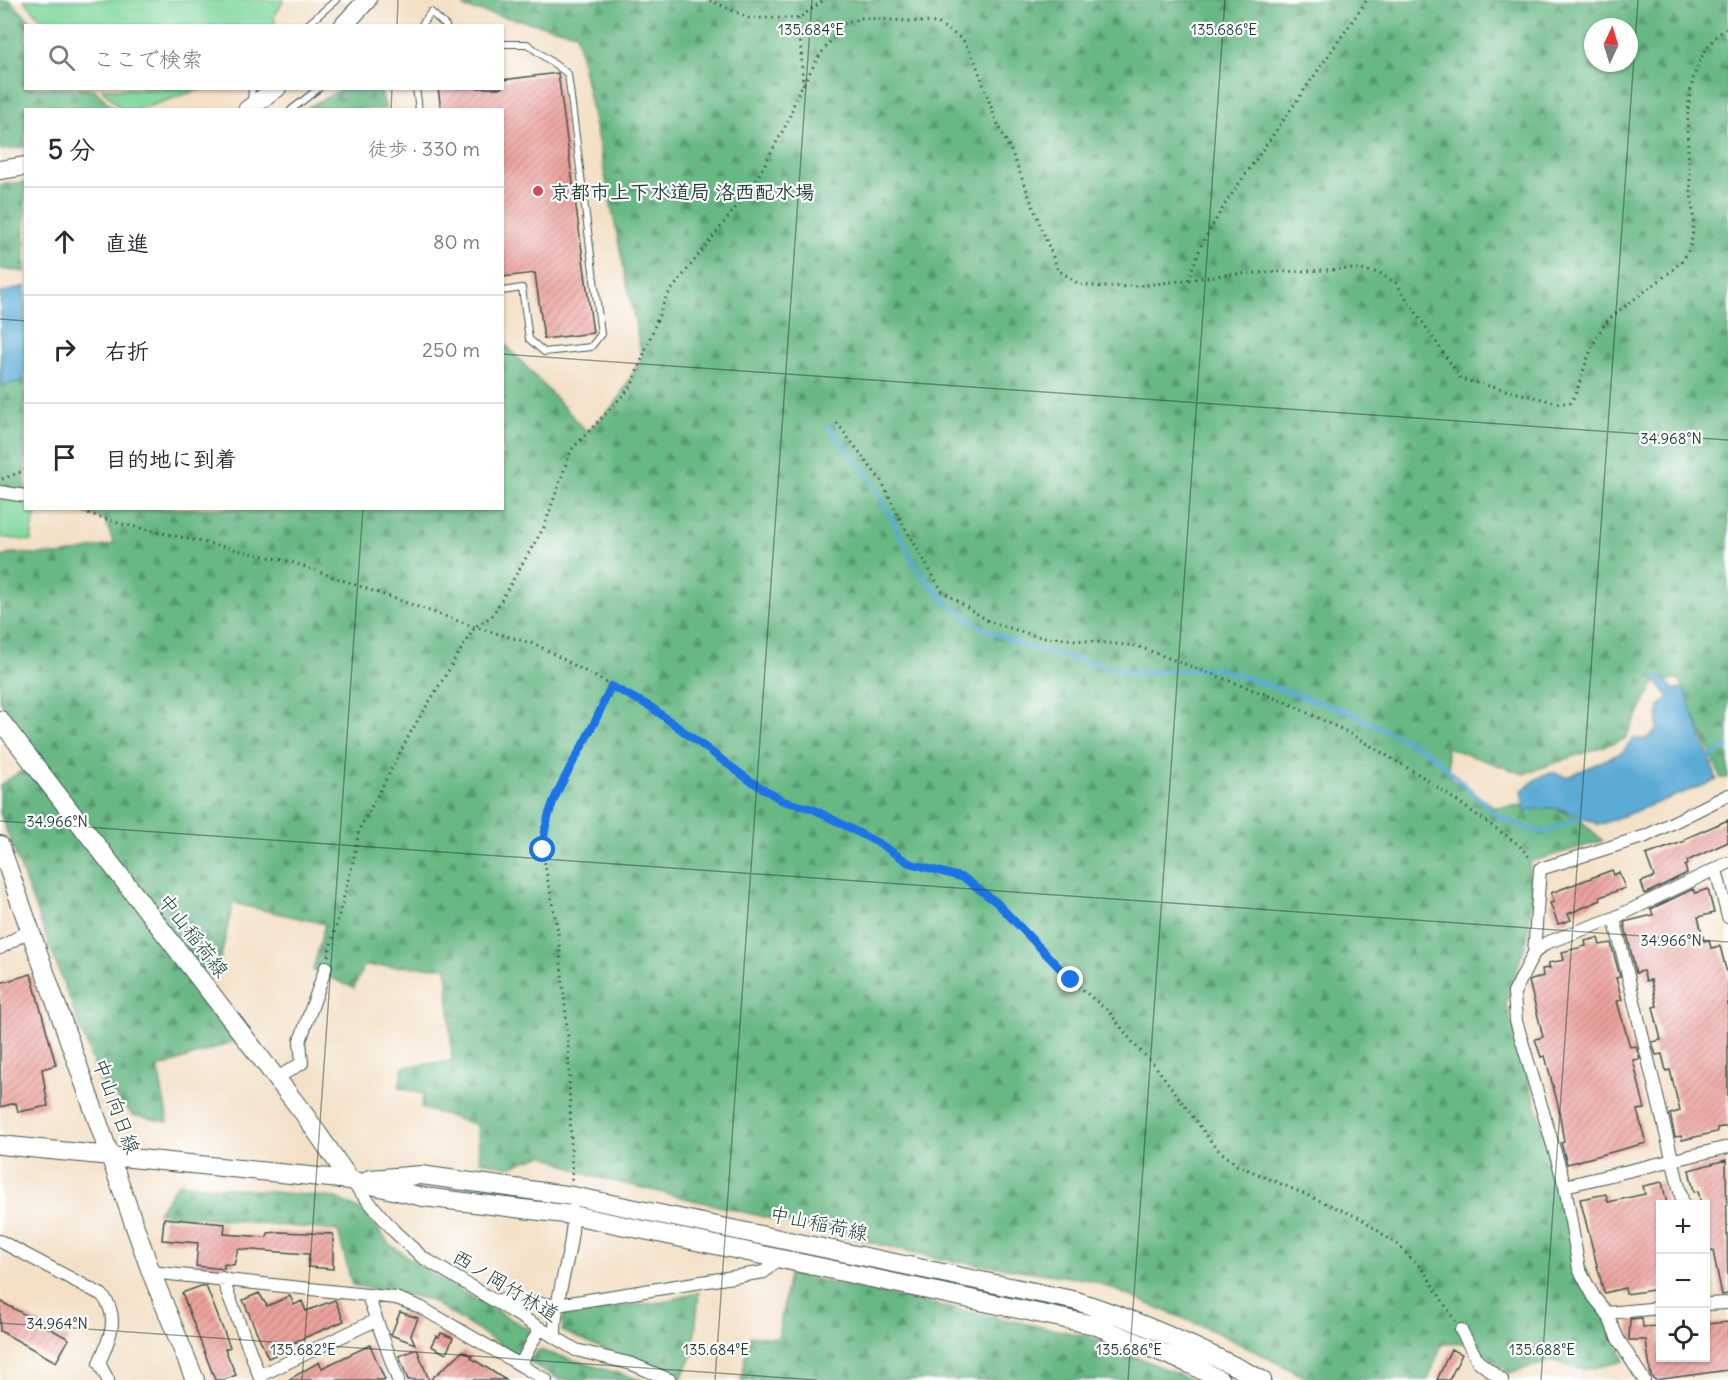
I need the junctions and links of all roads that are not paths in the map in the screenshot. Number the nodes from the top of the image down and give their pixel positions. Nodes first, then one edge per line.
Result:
1 (336, 0) edge
2 (367, 0) edge
3 (308, 24) edge
4 (345, 24) edge
5 (422, 24) edge
6 (444, 24) edge
7 (504, 44) edge
8 (273, 90) edge
9 (315, 90) edge
10 (416, 90) edge
11 (250, 102) edge
12 (293, 108) edge
13 (419, 108) edge
14 (24, 166) edge
15 (0, 170) edge
16 (504, 291) edge
17 (0, 492) edge
18 (24, 496) edge
19 (0, 720) edge
20 (1728, 795) edge
21 (0, 845) edge
22 (1728, 863) edge
23 (1716, 870) junction
24 (1728, 917) edge
25 (1614, 918) junction
26 (30, 930) junction
27 (0, 948) edge
28 (1533, 952) junction
29 (326, 967) road end
30 (277, 1078) junction
31 (0, 1146) edge
32 (1728, 1147) edge
33 (110, 1154) junction
34 (1673, 1159) junction
35 (350, 1180) junction
36 (1565, 1186) junction
37 (573, 1196) junction
38 (1682, 1200) edge
39 (573, 1215) junction
40 (0, 1241) edge
41 (780, 1257) junction
42 (151, 1272) junction
43 (222, 1278) junction
44 (368, 1296) junction
45 (491, 1299) junction
46 (1728, 1303) edge
47 (1710, 1304) edge
48 (557, 1305) junction
49 (1656, 1308) edge
50 (1607, 1313) junction
51 (376, 1320) junction
52 (540, 1328) junction
53 (1461, 1330) road end
54 (555, 1336) junction
55 (520, 1365) junction
56 (260, 1378) edge
57 (108, 1380) edge
58 (195, 1380) edge
59 (398, 1380) edge
60 (546, 1380) edge
61 (670, 1380) edge
62 (1220, 1380) edge
63 (1262, 1380) edge
64 (1502, 1380) edge
65 (1644, 1380) edge

1 - 3 lane
2 - 4 main road
5 - 6 lane
7 - 16 lane
8 - 11 main road
9 - 12 lane
10 - 13 lane
14 - 15 main road
17 - 18 street
19 - 30 main road, 中山稲荷線
20 - 28 street
21 - 26 main road, 中山向日線
22 - 23 street
23 - 24 street
23 - 25 street
25 - 28 street
25 - 34 street
26 - 27 street
26 - 33 main road, 中山向日線
28 - 36 street
29 - 30 street
30 - 35 main road, 中山稲荷線
31 - 33 main road
32 - 34 street
33 - 35 main road
33 - 42 main road, 中山向日線
34 - 36 street
34 - 38 street
35 - 37 main road, 中山稲荷線
35 - 39 main road, 中山稲荷線
35 - 45 street, 西ノ岡竹林道
36 - 50 street
37 - 39 street
37 - 63 main road, 中山稲荷線
39 - 41 main road, 中山稲荷線
39 - 48 street
40 - 57 street
41 - 48 street
41 - 62 main road, 中山稲荷線
42 - 43 street
42 - 58 main road, 中山向日線
43 - 44 street
43 - 56 street
44 - 51 street
44 - 55 street
45 - 48 street
45 - 52 street, 西ノ岡竹林道
46 - 47 street
48 - 54 street
49 - 50 street
50 - 65 street
51 - 56 street
51 - 59 street
52 - 54 street, 西ノ岡竹林道
52 - 55 street
53 - 64 street
54 - 61 street, 西ノ岡竹林道
55 - 60 street

